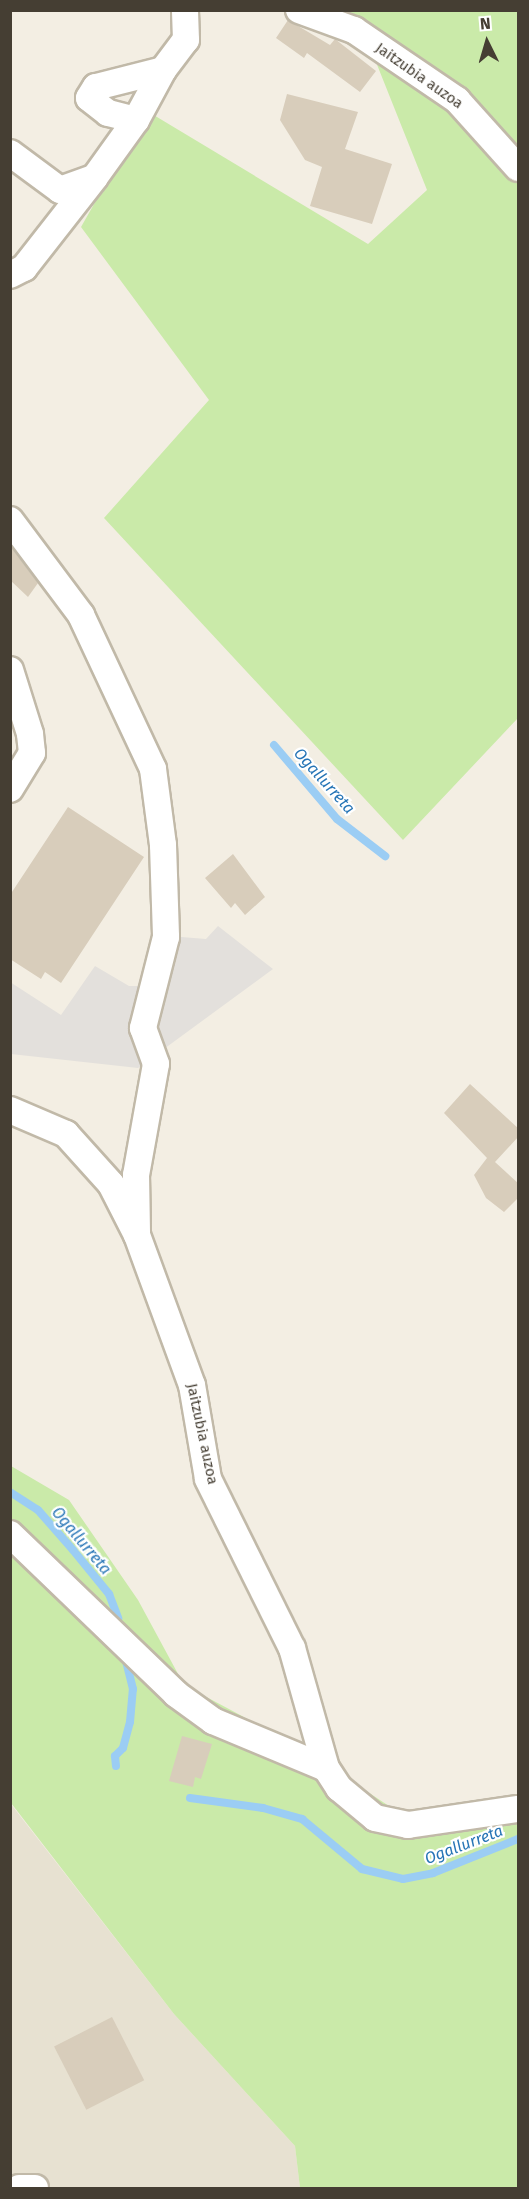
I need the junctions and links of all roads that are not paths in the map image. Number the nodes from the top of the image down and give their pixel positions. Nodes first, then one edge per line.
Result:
1 (185, 10) edge
2 (299, 10) edge
3 (163, 70) junction
4 (136, 120) junction
5 (10, 153) edge
6 (519, 168) edge
7 (95, 177) junction
8 (10, 275) edge
9 (10, 520) edge
10 (10, 670) edge
11 (10, 789) edge
12 (10, 1110) edge
13 (137, 1235) junction
14 (10, 1534) edge
15 (326, 1768) junction
16 (519, 1809) edge
17 (20, 2188) edge
18 (35, 2188) edge

1 - 3 street
2 - 6 street, Jaitzubia auzoa
3 - 4 street
3 - 4 street
4 - 7 street
5 - 7 street
7 - 8 street
9 - 13 street
10 - 11 street
12 - 13 street, Jaitzubia auzoa
13 - 15 street, Jaitzubia auzoa
14 - 15 street
15 - 16 street, Jaitzubia auzoa
17 - 18 street

